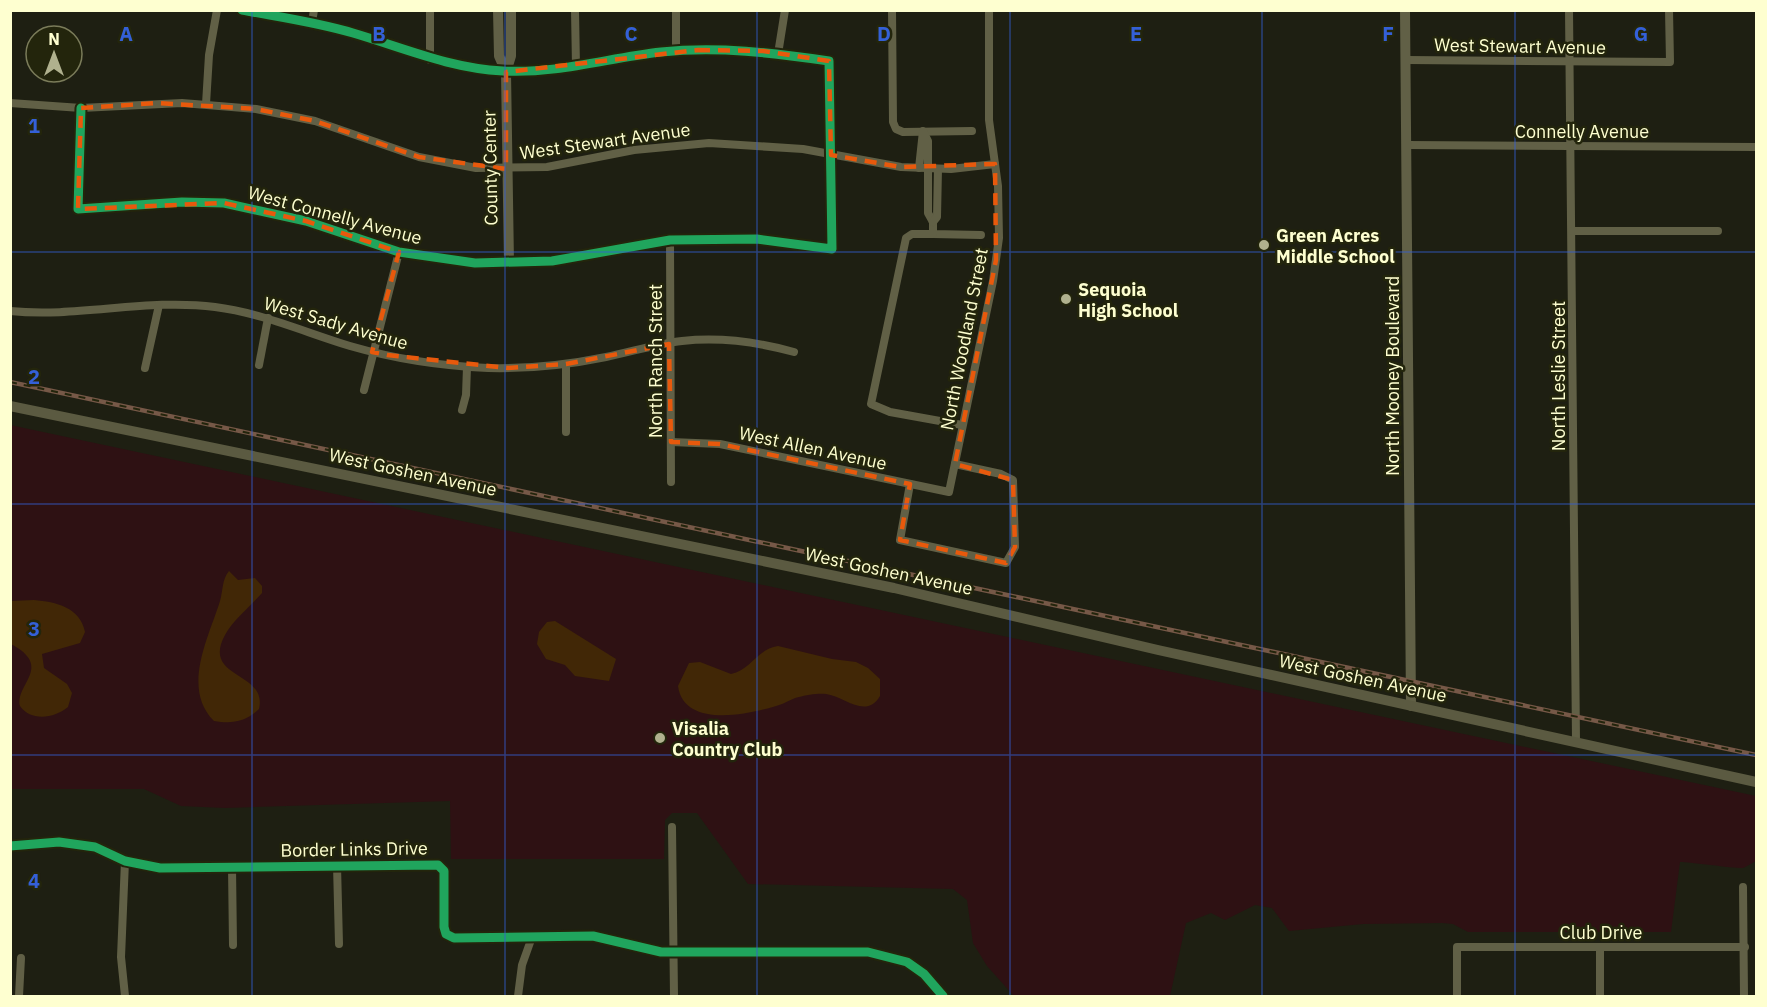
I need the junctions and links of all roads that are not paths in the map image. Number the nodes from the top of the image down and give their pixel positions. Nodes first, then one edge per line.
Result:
1 (217, 10) edge
2 (242, 10) edge
3 (314, 10) edge
4 (430, 10) edge
5 (498, 10) edge
6 (511, 10) edge
7 (575, 10) edge
8 (676, 10) edge
9 (785, 10) edge
10 (892, 10) edge
11 (989, 10) edge
12 (1405, 10) edge
13 (1569, 10) edge
14 (1669, 10) edge
15 (312, 22) junction
16 (676, 51) junction
17 (778, 54) junction
18 (430, 60) junction
19 (1407, 60) junction
20 (1570, 62) junction
21 (576, 67) junction
22 (506, 72) junction
23 (10, 103) edge
24 (207, 104) junction
25 (81, 108) junction
26 (972, 130) dead end
27 (923, 131) junction
28 (1407, 145) junction
29 (1571, 146) junction
30 (1756, 147) edge
31 (924, 148) junction
32 (831, 155) junction
33 (994, 164) junction
34 (919, 168) junction
35 (506, 169) junction
36 (928, 169) junction
37 (938, 169) junction
38 (933, 222) junction
39 (1572, 231) junction
40 (1718, 231) dead end
41 (933, 234) junction
42 (981, 235) dead end
43 (670, 240) junction
44 (399, 252) junction
45 (509, 263) junction
46 (159, 305) junction
47 (10, 311) edge
48 (268, 318) junction
49 (669, 344) junction
50 (372, 352) junction
51 (794, 352) dead end
52 (566, 364) junction
53 (258, 365) dead end
54 (467, 367) junction
55 (145, 368) dead end
56 (364, 390) dead end
57 (10, 406) edge
58 (462, 410) dead end
59 (962, 425) junction
60 (566, 432) dead end
61 (671, 442) junction
62 (955, 464) junction
63 (671, 482) dead end
64 (910, 484) junction
65 (949, 492) joint
66 (1411, 706) junction
67 (1576, 741) junction
68 (1756, 782) edge
69 (672, 827) dead end
70 (10, 846) edge
71 (125, 861) junction
72 (337, 865) junction
73 (232, 867) junction
74 (1743, 887) dead end
75 (532, 937) junction
76 (339, 944) dead end
77 (233, 945) dead end
78 (1600, 946) junction
79 (1744, 947) junction
80 (674, 953) junction
81 (21, 958) dead end
82 (19, 996) edge
83 (124, 996) edge
84 (518, 996) edge
85 (674, 996) edge
86 (944, 996) edge
87 (1457, 996) edge
88 (1600, 996) edge
89 (1744, 996) edge

1 - 24 street
2 - 15 street
3 - 15 street
4 - 18 street
5 - 22 street, County Center
6 - 22 street, County Center
7 - 21 street
8 - 16 street
9 - 17 street
10 - 27 street
11 - 33 street, North Woodland Street
12 - 19 street, North Mooney Boulevard
13 - 20 street, North Leslie Street
14 - 20 street, West Stewart Avenue
15 - 18 street
16 - 17 street
16 - 21 street
17 - 32 street
18 - 22 street
19 - 20 street, West Stewart Avenue
19 - 28 street, North Mooney Boulevard
20 - 29 street, North Leslie Street
21 - 22 street
22 - 35 street, County Center
23 - 25 street, West Stewart Avenue
24 - 25 street, West Stewart Avenue
24 - 35 street, West Stewart Avenue
25 - 44 street, West Connelly Avenue
26 - 27 street
27 - 31 street
28 - 29 street, Connelly Avenue
28 - 66 street, North Mooney Boulevard
29 - 30 street, Connelly Avenue
29 - 39 street, North Leslie Street
31 - 34 street
31 - 36 street
32 - 34 street, West Stewart Avenue
32 - 35 street, West Stewart Avenue
32 - 43 street, West Connelly Avenue
33 - 37 street, West Stewart Avenue
33 - 59 street, North Woodland Street
34 - 36 street, West Stewart Avenue
35 - 45 street, County Center
36 - 37 street, West Stewart Avenue
36 - 38 street
37 - 38 street
38 - 41 street
39 - 40 street
39 - 67 street, North Leslie Street
41 - 42 street
41 - 59 street
43 - 45 street, West Connelly Avenue
43 - 49 street, North Ranch Street
44 - 45 street, West Connelly Avenue
44 - 50 street
46 - 47 street, West Sady Avenue
46 - 48 street, West Sady Avenue
46 - 55 street
48 - 50 street, West Sady Avenue
48 - 53 street
49 - 51 street, West Sady Avenue
49 - 52 street, West Sady Avenue
49 - 61 street, North Ranch Street
50 - 54 street, West Sady Avenue
50 - 56 street
52 - 54 street, West Sady Avenue
52 - 60 street
54 - 58 street
57 - 66 main road, West Goshen Avenue
59 - 62 street, North Woodland Street
61 - 63 street, North Ranch Street
61 - 64 street, West Allen Avenue
62 - 64 street
62 - 65 street, North Woodland Street
64 - 65 street, West Allen Avenue
66 - 67 main road, West Goshen Avenue
67 - 68 main road, West Goshen Avenue
69 - 80 street
70 - 71 street, Border Links Drive
71 - 73 street, Border Links Drive
71 - 83 street
72 - 73 street, Border Links Drive
72 - 75 street, Border Links Drive
72 - 76 street
73 - 77 street
74 - 79 street
75 - 80 street, Border Links Drive
75 - 84 street
78 - 79 street, Club Drive
78 - 87 street, Club Drive
78 - 88 street
79 - 89 street
80 - 85 street
80 - 86 street, Border Links Drive
81 - 82 street

